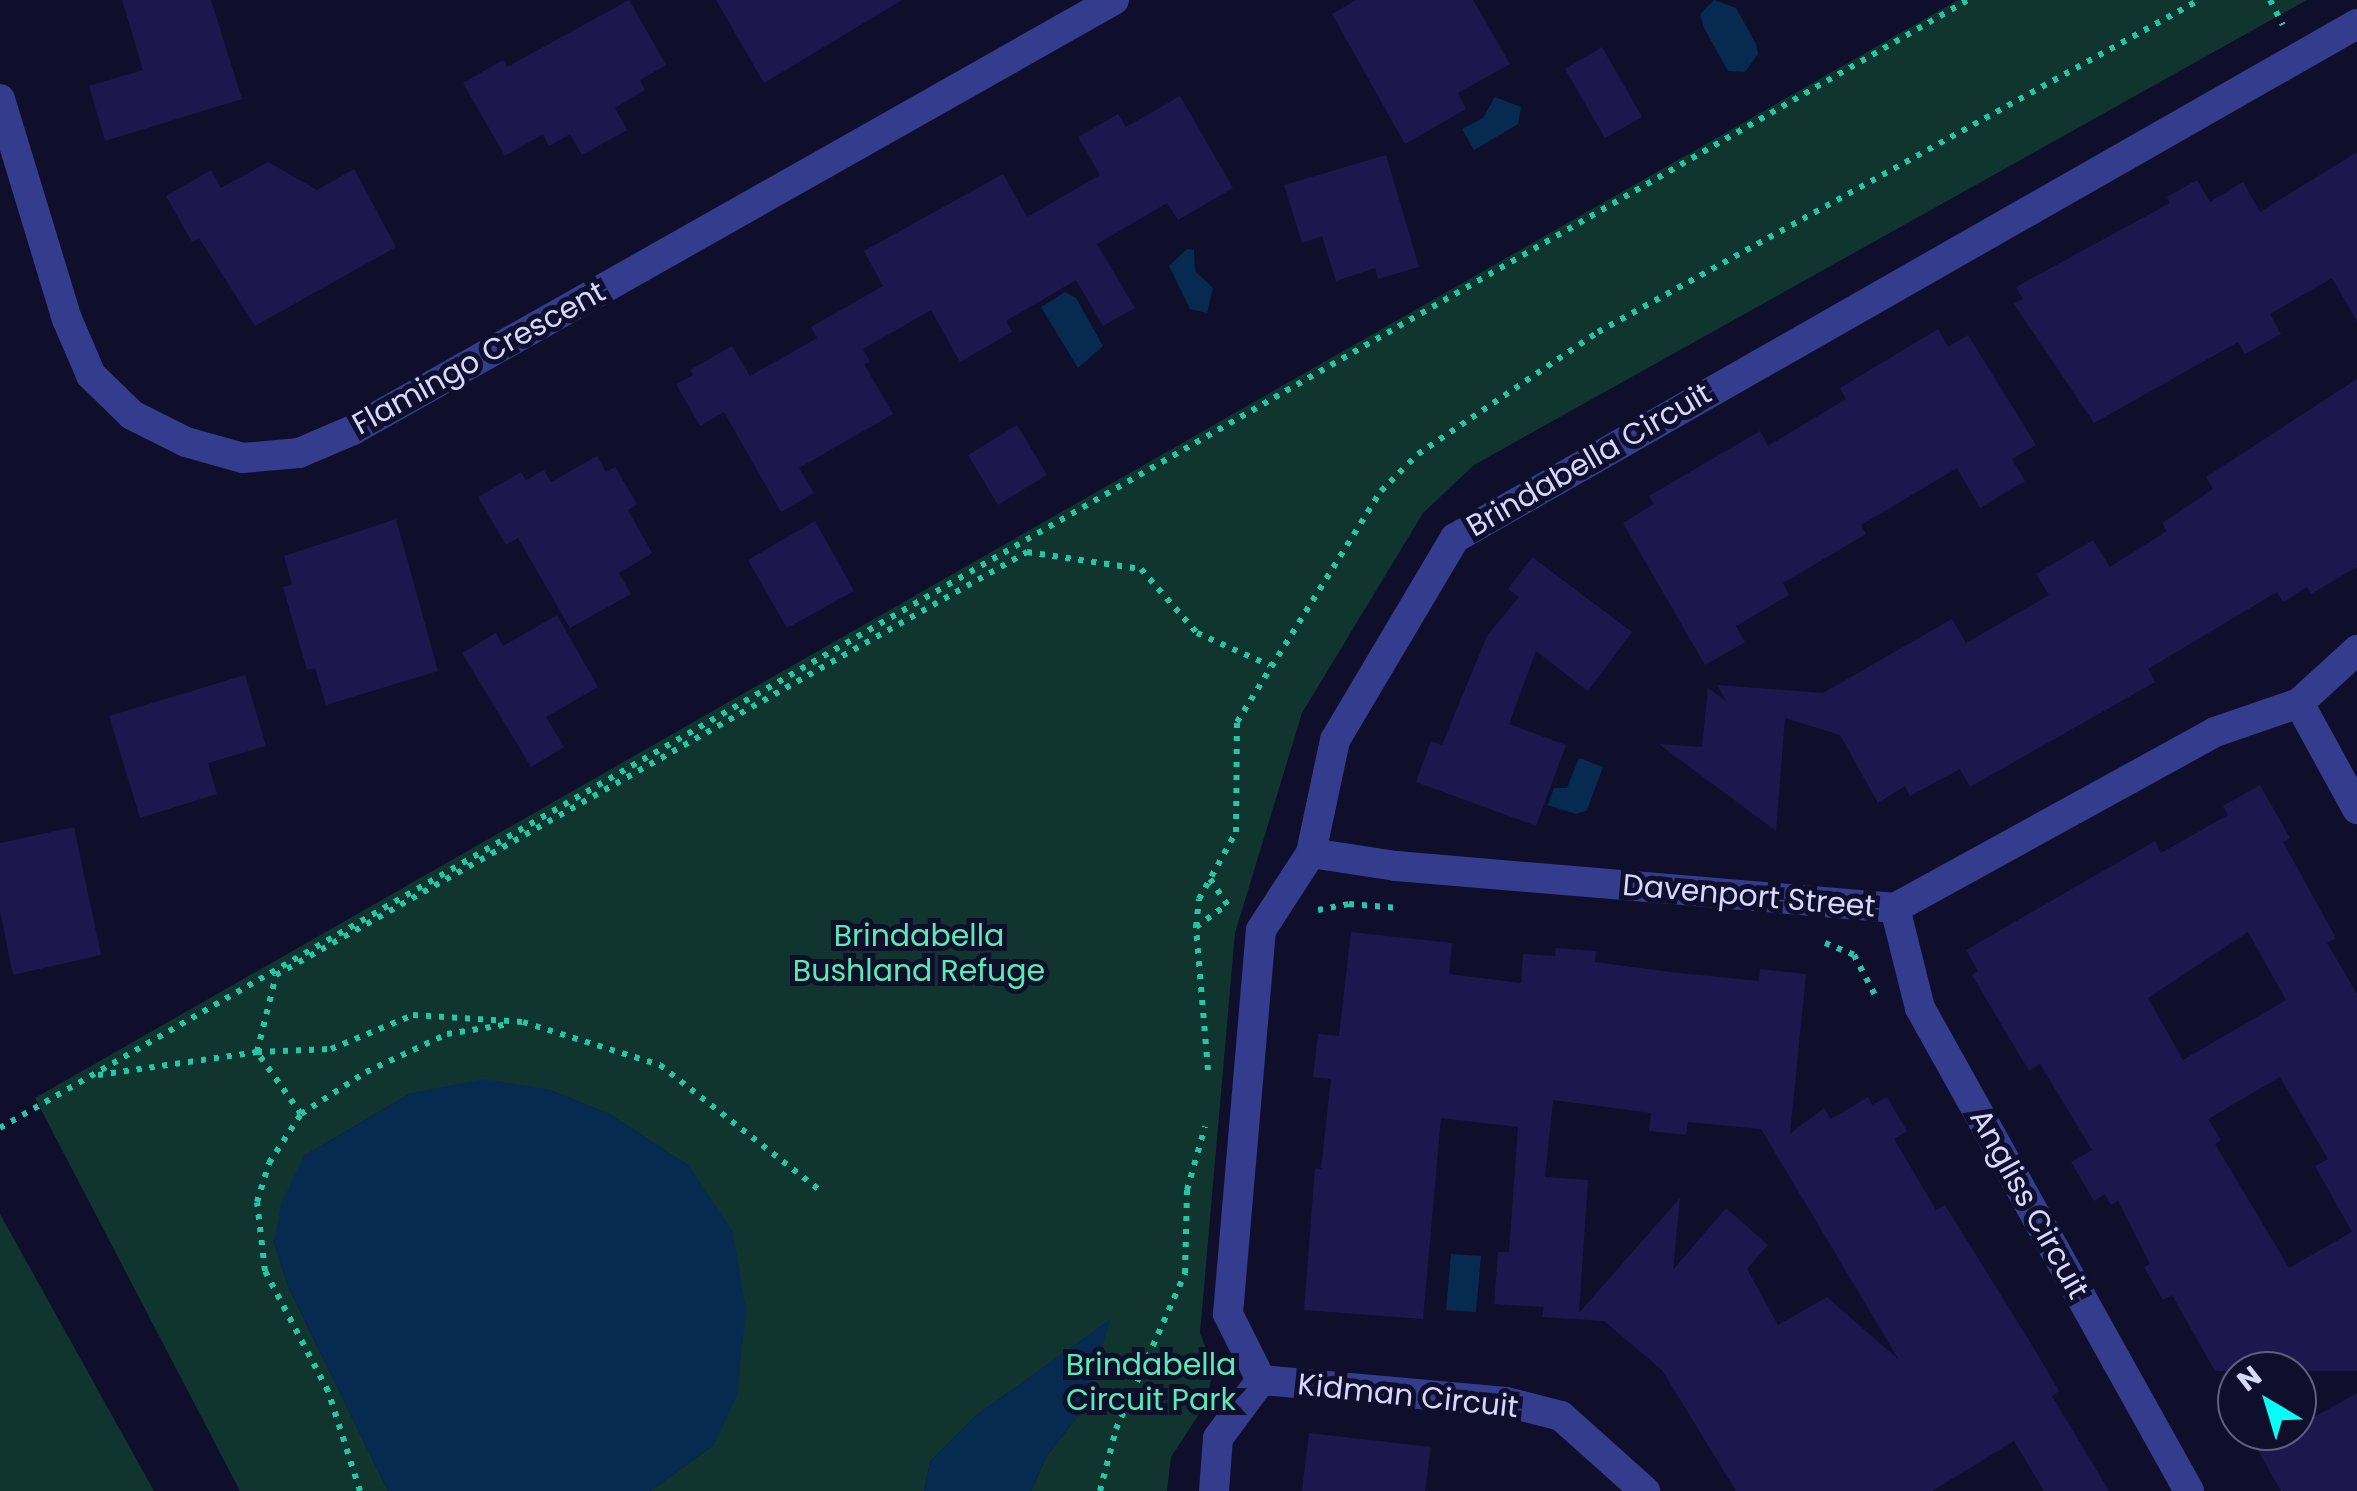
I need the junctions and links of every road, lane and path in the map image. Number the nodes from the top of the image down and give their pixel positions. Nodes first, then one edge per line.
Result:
1 (1114, 0) edge
2 (1968, 0) edge
3 (2199, 0) edge
4 (2270, 0) edge
5 (2357, 24) edge
6 (2290, 36) dead end
7 (0, 99) edge
8 (2357, 650) edge
9 (1270, 664) junction
10 (2299, 703) junction
11 (2357, 809) edge
12 (1311, 853) junction
13 (1210, 879) junction
14 (1226, 905) junction
15 (1407, 908) dead end
16 (1894, 908) junction
17 (1236, 915) dead end
18 (1308, 915) dead end
19 (1196, 927) junction
20 (1809, 940) dead end
21 (1868, 956) dead end
22 (1857, 959) junction
23 (1880, 1007) dead end
24 (524, 1022) junction
25 (257, 1052) junction
26 (92, 1076) junction
27 (1209, 1080) dead end
28 (1207, 1113) dead end
29 (301, 1114) junction
30 (0, 1128) edge
31 (823, 1192) dead end
32 (1261, 1380) junction
33 (360, 1491) edge
34 (1100, 1491) edge
35 (1214, 1491) edge
36 (1646, 1491) edge
37 (2189, 1491) edge

1 - 7 street, Flamingo Crescent
2 - 26 path
3 - 9 path
4 - 6 path
5 - 12 street, Brindabella Circuit
8 - 10 street, Davenport Street
9 - 13 path
9 - 25 path
10 - 11 street
10 - 16 street, Davenport Street
12 - 16 street, Davenport Street
12 - 32 street, Brindabella Circuit
13 - 14 path
13 - 19 path
14 - 17 path
14 - 19 path
15 - 18 path
16 - 37 street, Angliss Circuit
19 - 27 path
20 - 22 path
21 - 22 path
22 - 23 path
24 - 25 path
24 - 29 path
24 - 31 path
25 - 26 path
25 - 29 path
26 - 30 path
28 - 34 path
29 - 33 path
32 - 35 street
32 - 36 street, Kidman Circuit

